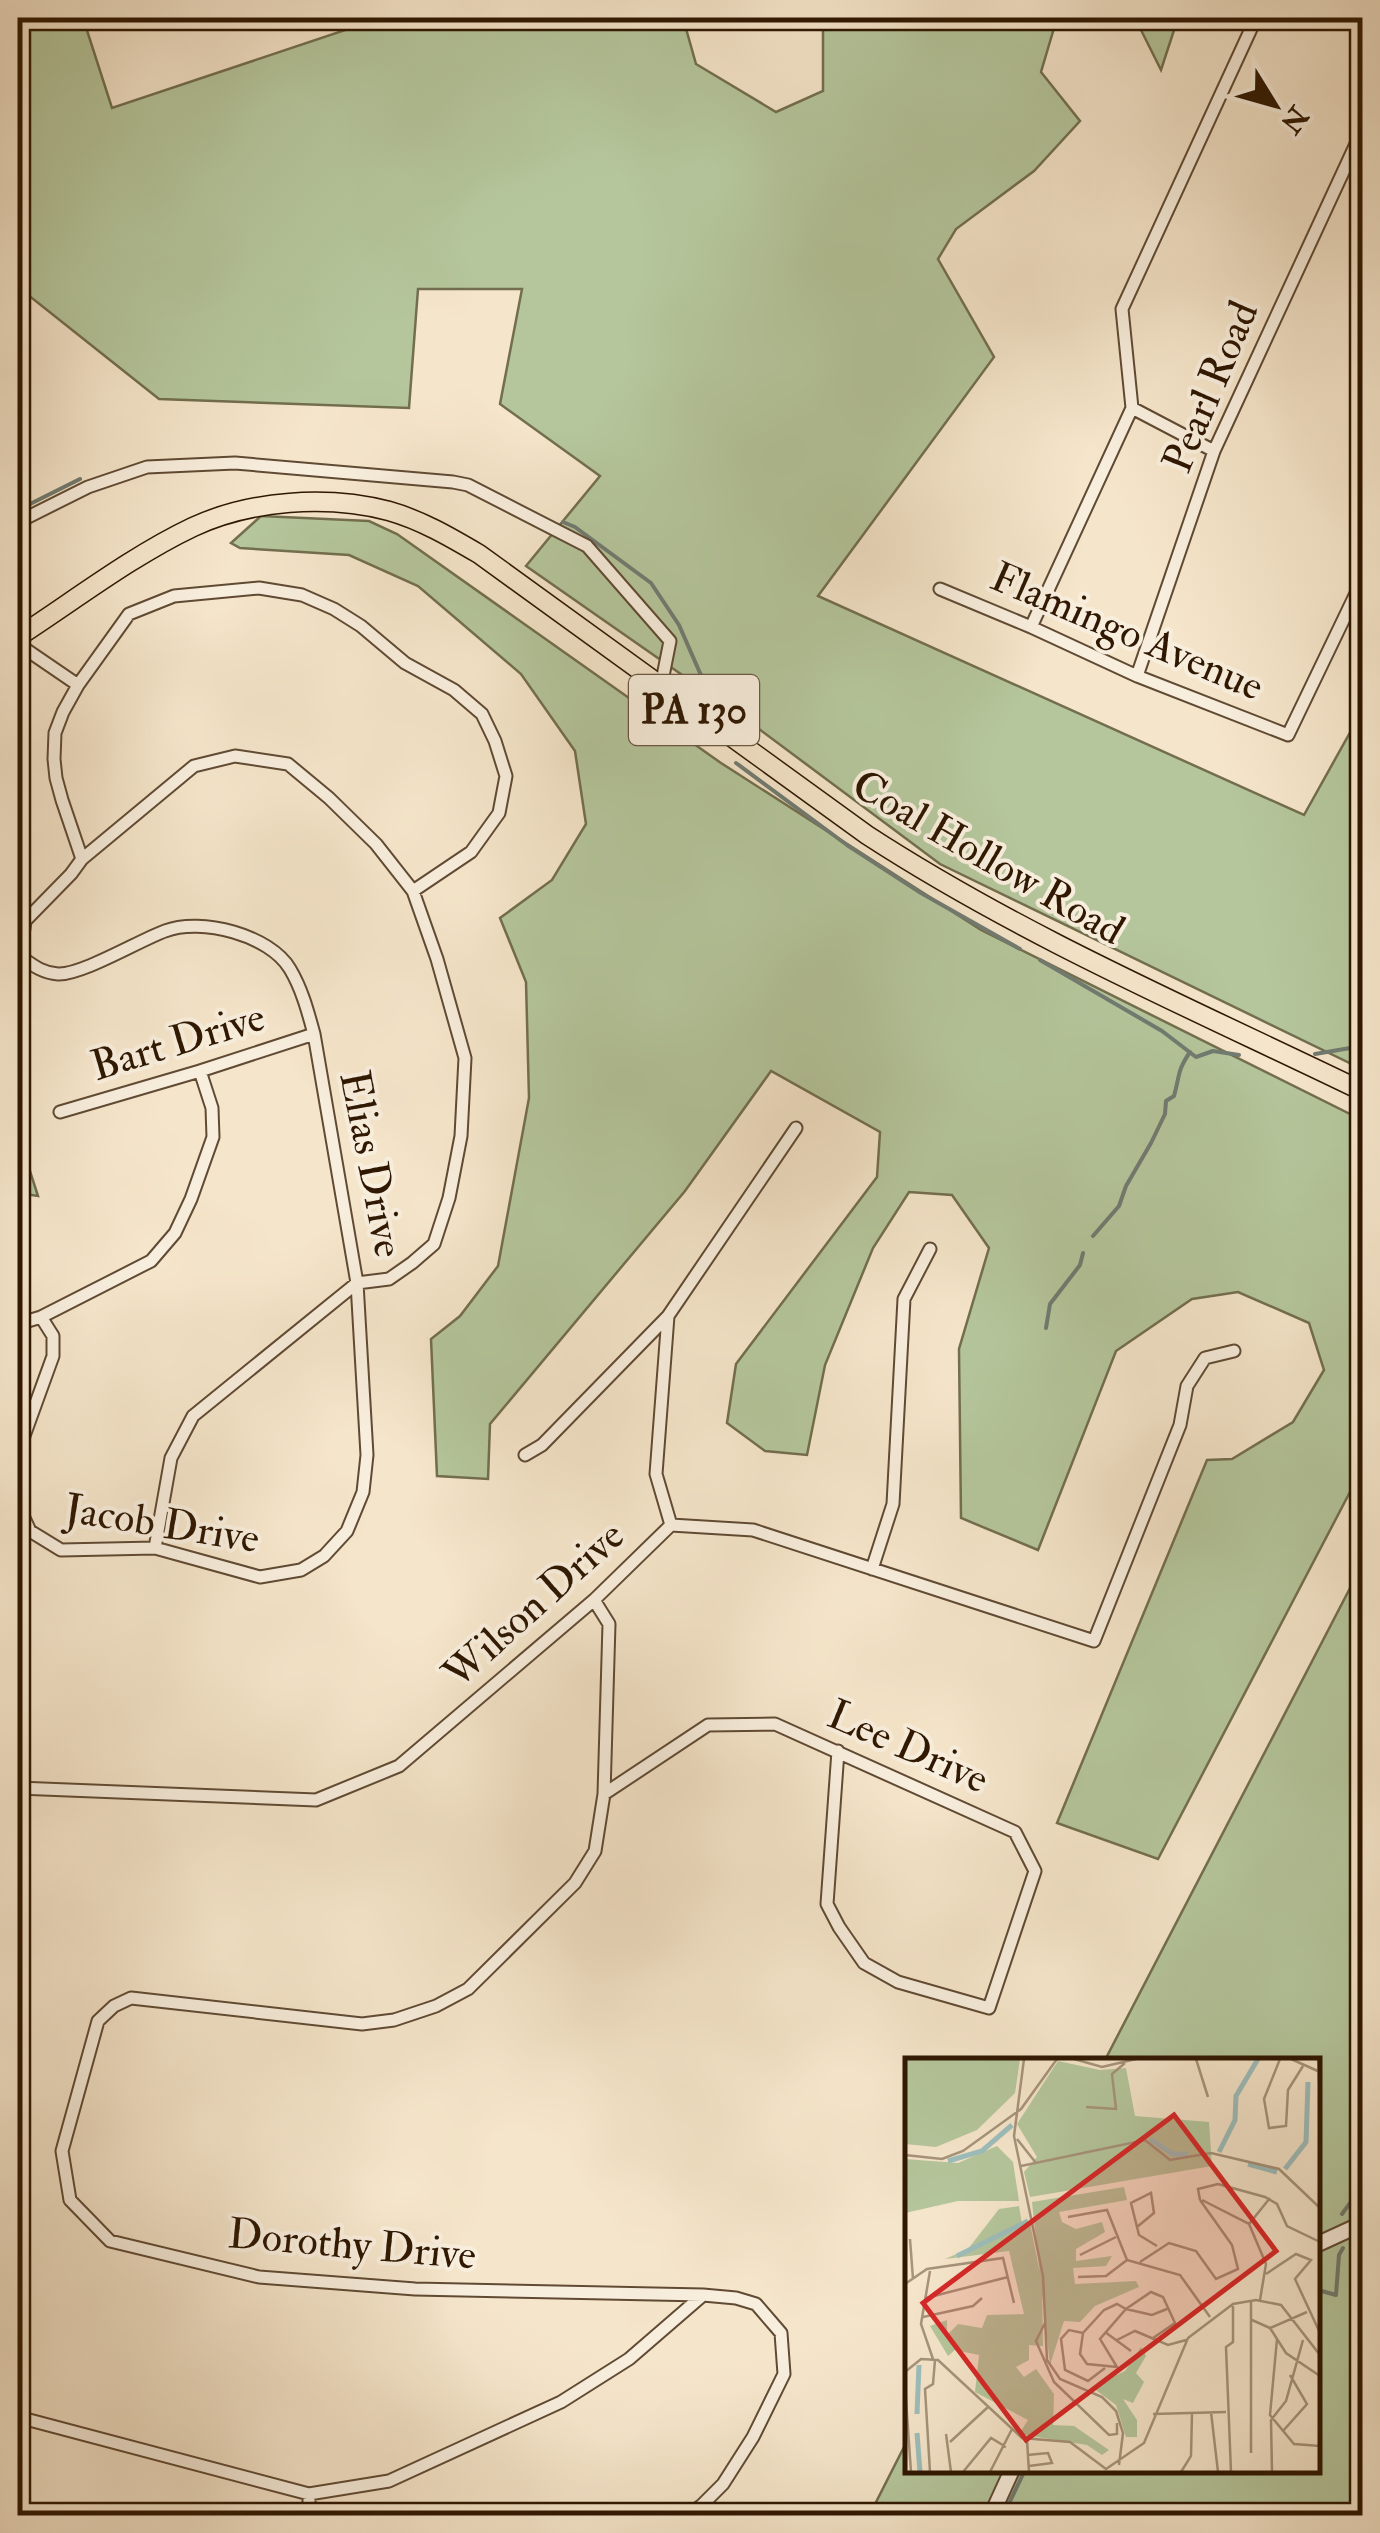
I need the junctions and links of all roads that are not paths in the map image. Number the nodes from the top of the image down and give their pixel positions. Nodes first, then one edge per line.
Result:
1 (1256, 18) edge
2 (1362, 132) edge
3 (1132, 408) junction
4 (1214, 451) junction
5 (18, 522) edge
6 (1362, 580) edge
7 (940, 589) dead end
8 (1031, 627) junction
9 (18, 640) edge
10 (1137, 676) junction
11 (78, 686) junction
12 (661, 686) junction
13 (82, 859) junction
14 (412, 890) junction
15 (314, 1034) junction
16 (200, 1071) junction
17 (1362, 1091) edge
18 (60, 1112) dead end
19 (796, 1128) dead end
20 (930, 1249) dead end
21 (357, 1283) junction
22 (668, 1316) junction
23 (41, 1317) junction
24 (18, 1324) edge
25 (1234, 1351) dead end
26 (525, 1456) dead end
27 (18, 1470) edge
28 (18, 1504) edge
29 (671, 1525) junction
30 (155, 1548) junction
31 (872, 1569) junction
32 (594, 1600) junction
33 (838, 1751) junction
34 (18, 1788) edge
35 (604, 1794) junction
36 (1362, 2217) edge
37 (1320, 2243) edge
38 (703, 2295) junction
39 (18, 2417) edge
40 (1011, 2473) edge
41 (308, 2494) junction
42 (310, 2516) edge
43 (687, 2516) edge
44 (992, 2516) edge

1 - 3 street
2 - 4 street, Pearl Road
3 - 4 street
3 - 8 street
4 - 10 street, Pearl Road
5 - 12 street
6 - 10 street, Flamingo Avenue
7 - 8 street, Flamingo Avenue
8 - 10 street, Flamingo Avenue
9 - 11 street
9 - 12 main road, Coal Hollow Road / PA 130
11 - 13 street
11 - 14 street
12 - 17 main road, Coal Hollow Road / PA 130
13 - 14 street, Elias Drive
13 - 15 street, Elias Drive
14 - 21 street, Elias Drive
15 - 16 street, Bart Drive
15 - 21 street, Elias Drive
16 - 18 street, Bart Drive
16 - 23 street
19 - 22 street
20 - 31 street
21 - 30 street
21 - 30 street, Jacob Drive
22 - 26 street
22 - 29 street
23 - 24 street
23 - 27 street, Jacob Drive
25 - 31 street, Wilson Drive
28 - 30 street, Jacob Drive
29 - 31 street, Wilson Drive
29 - 32 street, Wilson Drive
32 - 34 street, Wilson Drive
32 - 35 street, Dorothy Drive
33 - 33 street, Lee Drive
33 - 35 street, Lee Drive
35 - 38 street, Dorothy Drive
36 - 37 street
38 - 41 street
38 - 43 street, Dorothy Drive
39 - 41 street
40 - 44 street
41 - 42 street

